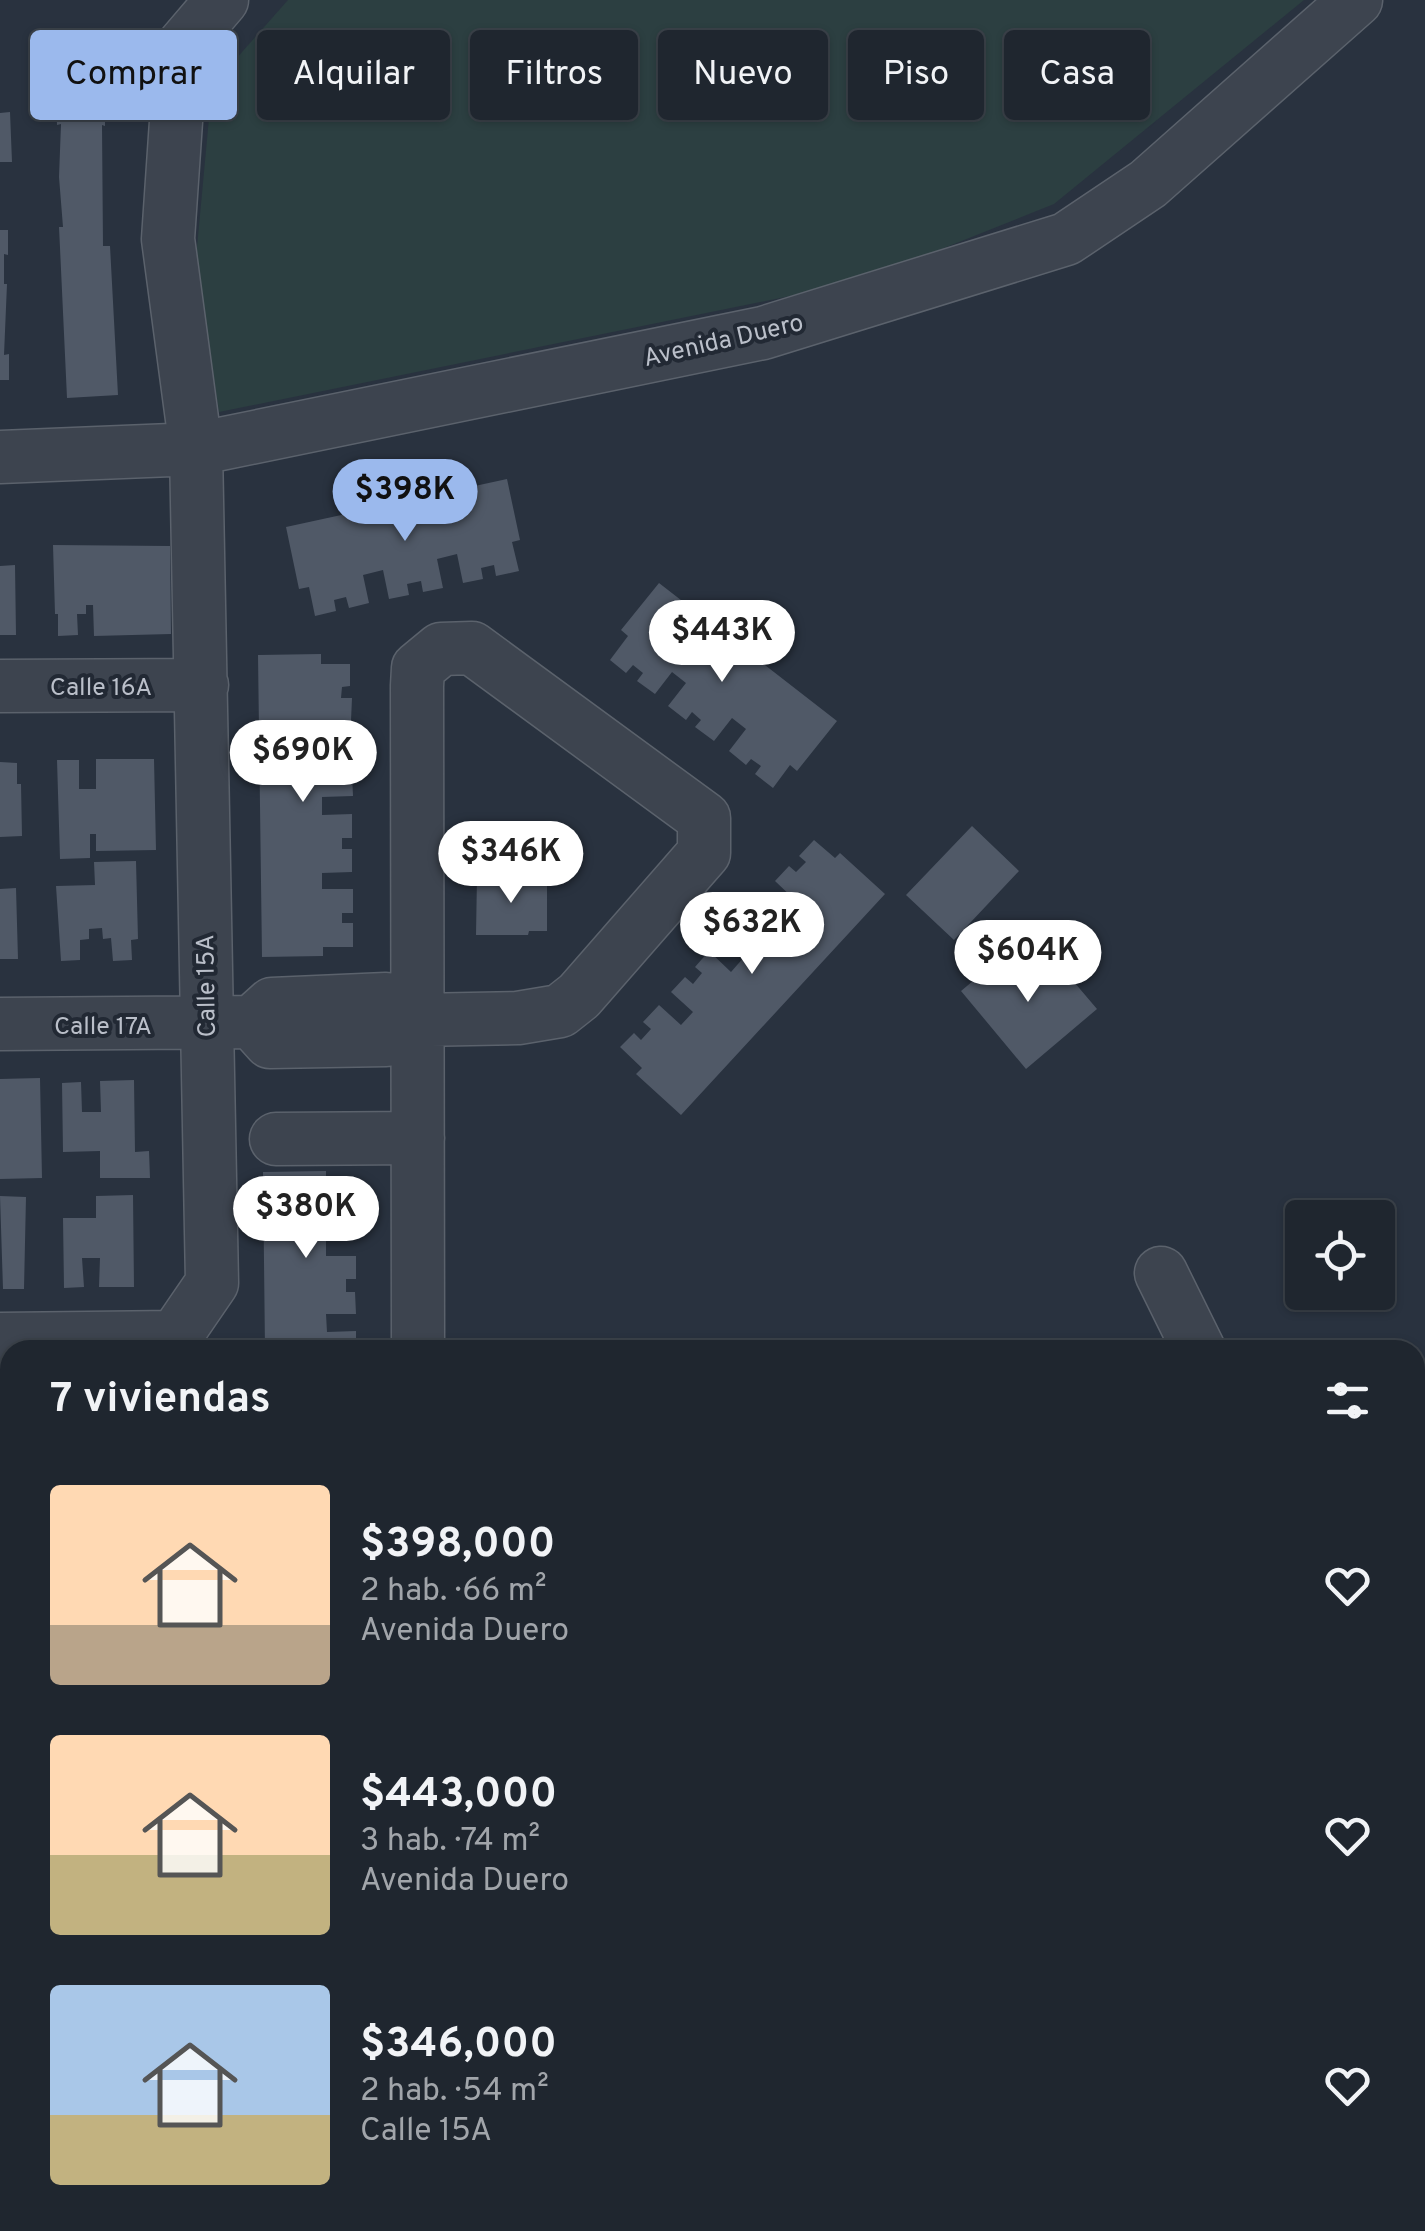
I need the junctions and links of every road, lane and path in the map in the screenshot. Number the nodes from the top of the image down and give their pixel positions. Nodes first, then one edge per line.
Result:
1 (222, 0) edge
2 (1356, 0) edge
3 (196, 449) junction
4 (0, 457) edge
5 (202, 685) junction
6 (0, 686) edge
7 (412, 1020) junction
8 (0, 1024) edge
9 (229, 1024) junction
10 (418, 1138) junction
11 (276, 1139) dead end
12 (1160, 1273) dead end
13 (0, 1339) edge
14 (418, 1340) edge
15 (1194, 1340) edge

1 - 3 street, Calle 15A
2 - 3 street, Avenida Duero
3 - 4 street, Avenida Duero
3 - 5 street, Calle 15A
5 - 6 street, Calle 16A
5 - 9 street, Calle 15A
7 - 7 street
7 - 9 street
7 - 10 street
8 - 9 street, Calle 17A
9 - 13 street, Calle 15A
10 - 11 street
10 - 14 street
12 - 15 street

